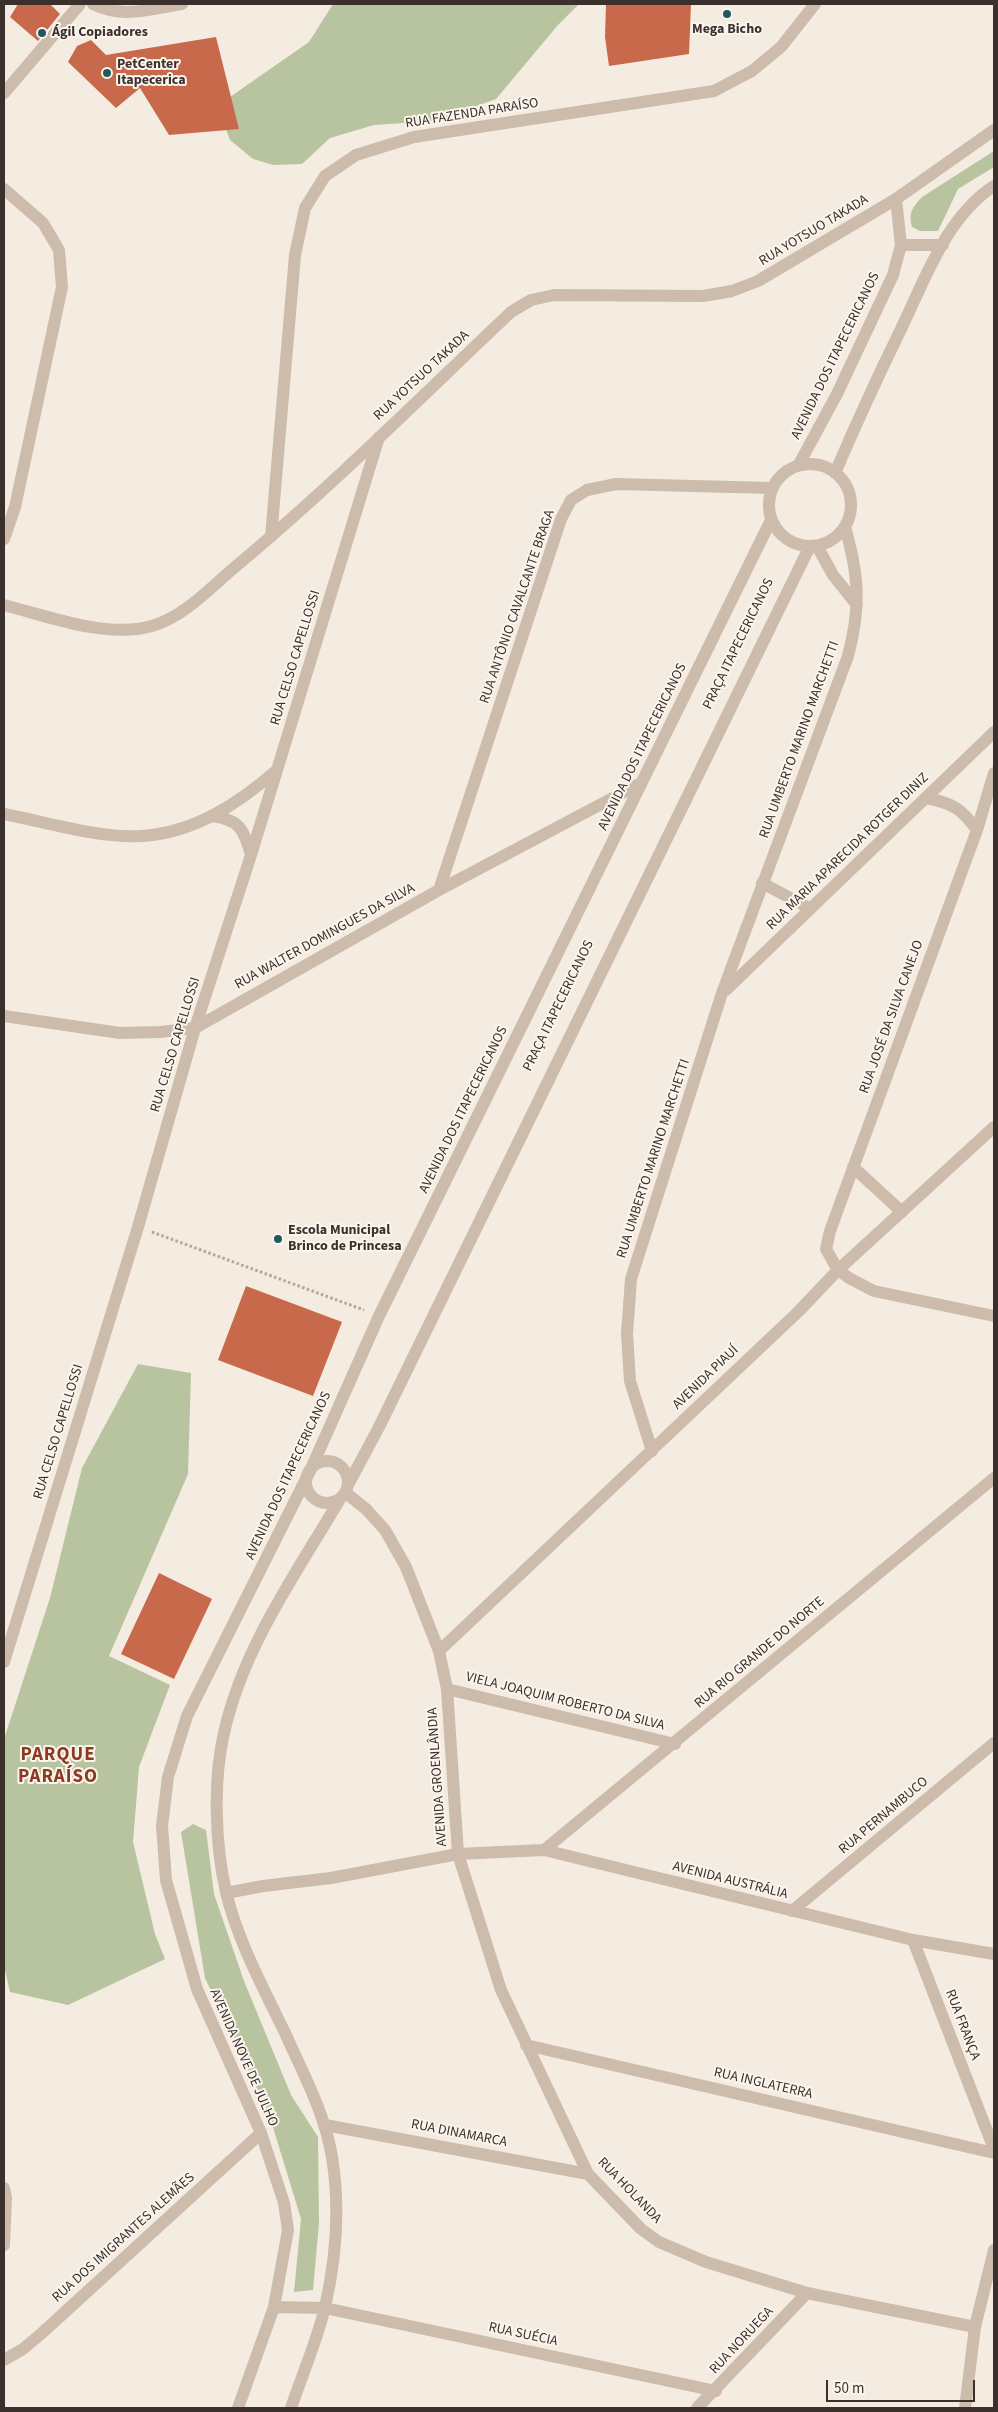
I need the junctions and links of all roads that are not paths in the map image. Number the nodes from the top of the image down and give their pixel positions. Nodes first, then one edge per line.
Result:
1 (80, 4) edge
2 (93, 4) edge
3 (182, 4) edge
4 (815, 4) edge
5 (4, 93) edge
6 (994, 130) edge
7 (994, 186) edge
8 (4, 190) edge
9 (896, 199) junction
10 (901, 245) junction
11 (943, 245) junction
12 (379, 437) junction
13 (798, 466) junction
14 (835, 473) junction
15 (772, 488) junction
16 (771, 520) junction
17 (845, 527) junction
18 (271, 537) junction
19 (4, 538) edge
20 (813, 546) junction
21 (4, 604) edge
22 (857, 605) junction
23 (994, 732) edge
24 (277, 770) junction
25 (994, 773) edge
26 (641, 783) junction
27 (926, 798) junction
28 (4, 814) edge
29 (211, 816) junction
30 (977, 830) junction
31 (251, 855) junction
32 (762, 883) junction
33 (439, 890) junction
34 (809, 908) junction
35 (722, 993) junction
36 (4, 1016) edge
37 (195, 1028) junction
38 (992, 1131) edge
39 (853, 1167) junction
40 (902, 1212) junction
41 (838, 1270) junction
42 (994, 1316) edge
43 (652, 1451) junction
44 (310, 1471) junction
45 (994, 1478) edge
46 (345, 1492) junction
47 (439, 1651) junction
48 (4, 1662) edge
49 (448, 1689) junction
50 (188, 1716) joint
51 (994, 1743) edge
52 (675, 1744) junction
53 (544, 1850) junction
54 (458, 1854) junction
55 (226, 1893) junction
56 (792, 1912) junction
57 (913, 1940) junction
58 (994, 1954) edge
59 (526, 2045) junction
60 (325, 2125) junction
61 (261, 2133) junction
62 (994, 2149) edge
63 (994, 2152) edge
64 (588, 2174) junction
65 (4, 2188) edge
66 (4, 2244) edge
67 (994, 2250) edge
68 (807, 2293) junction
69 (274, 2307) junction
70 (325, 2308) junction
71 (975, 2327) junction
72 (4, 2360) edge
73 (716, 2391) junction
74 (238, 2408) edge
75 (291, 2408) edge
76 (697, 2408) edge
77 (965, 2408) edge

1 - 5 street
2 - 3 street
4 - 18 street, RUA FAZENDA PARAÍSO
6 - 9 street
7 - 11 street
8 - 19 street
9 - 10 street, AVENIDA DOS ITAPECERICANOS
9 - 12 street, RUA YOTSUO TAKADA
10 - 11 street
10 - 13 street, AVENIDA DOS ITAPECERICANOS
11 - 14 street
12 - 18 street, RUA YOTSUO TAKADA
12 - 24 street, RUA CELSO CAPELLOSSI
13 - 14 street
13 - 15 street
14 - 17 street
15 - 16 street
15 - 33 street, RUA ANTÔNIO CAVALCANTE BRAGA
16 - 20 street
16 - 26 street, AVENIDA DOS ITAPECERICANOS
17 - 20 street
17 - 22 street, RUA UMBERTO MARINO MARCHETTI
18 - 21 street, RUA YOTSUO TAKADA
20 - 22 street
20 - 46 street
22 - 32 street, RUA UMBERTO MARINO MARCHETTI
23 - 27 street, RUA MARIA APARECIDA ROTGER DINIZ
24 - 29 street
24 - 31 street, RUA CELSO CAPELLOSSI
25 - 30 street, RUA JOSÉ DA SILVA CANEJO
26 - 33 street, RUA WALTER DOMINGUES DA SILVA
26 - 44 street, AVENIDA DOS ITAPECERICANOS
27 - 30 street
27 - 34 street, RUA MARIA APARECIDA ROTGER DINIZ
28 - 29 street
29 - 31 street
30 - 39 street, RUA JOSÉ DA SILVA CANEJO
31 - 37 street, RUA CELSO CAPELLOSSI
32 - 34 street
32 - 35 street, RUA UMBERTO MARINO MARCHETTI
33 - 37 street, RUA WALTER DOMINGUES DA SILVA
34 - 35 street, RUA MARIA APARECIDA ROTGER DINIZ
35 - 43 street, RUA UMBERTO MARINO MARCHETTI
36 - 37 street, RUA WALTER DOMINGUES DA SILVA
37 - 48 street, RUA CELSO CAPELLOSSI
38 - 40 street, AVENIDA PIAUÍ
39 - 40 street
39 - 41 street, RUA JOSÉ DA SILVA CANEJO
40 - 41 street, AVENIDA PIAUÍ
41 - 42 street
41 - 43 street, AVENIDA PIAUÍ
43 - 47 street, AVENIDA PIAUÍ
44 - 46 street
44 - 46 street
44 - 50 street, AVENIDA DOS ITAPECERICANOS
45 - 52 street, RUA RIO GRANDE DO NORTE
46 - 47 street, AVENIDA GROENLÂNDIA
46 - 55 street
47 - 49 street, AVENIDA GROENLÂNDIA
49 - 52 street, VIELA JOAQUIM ROBERTO DA SILVA
49 - 54 street, AVENIDA GROENLÂNDIA
50 - 61 street, AVENIDA NOVE DE JULHO
51 - 56 street, RUA PERNAMBUCO
52 - 53 street, RUA RIO GRANDE DO NORTE
53 - 54 street, AVENIDA AUSTRÁLIA
53 - 56 street, AVENIDA AUSTRÁLIA
54 - 55 street, AVENIDA GROENLÂNDIA
54 - 59 street, RUA HOLANDA
55 - 60 street
56 - 57 street, AVENIDA AUSTRÁLIA
57 - 58 street, AVENIDA AUSTRÁLIA
57 - 62 street, RUA FRANÇA
59 - 63 street, RUA INGLATERRA
59 - 64 street, RUA HOLANDA
60 - 64 street, RUA DINAMARCA
60 - 70 street
61 - 69 street, AVENIDA NOVE DE JULHO
61 - 72 street, RUA DOS IMIGRANTES ALEMÃES
64 - 68 street, RUA HOLANDA
65 - 66 street
67 - 71 street
68 - 71 street, RUA HOLANDA
68 - 73 street, RUA NORUEGA
69 - 70 street, RUA SUÉCIA
69 - 74 street, AVENIDA NOVE DE JULHO
70 - 73 street, RUA SUÉCIA
70 - 75 street
71 - 77 street
73 - 76 street, RUA NORUEGA

